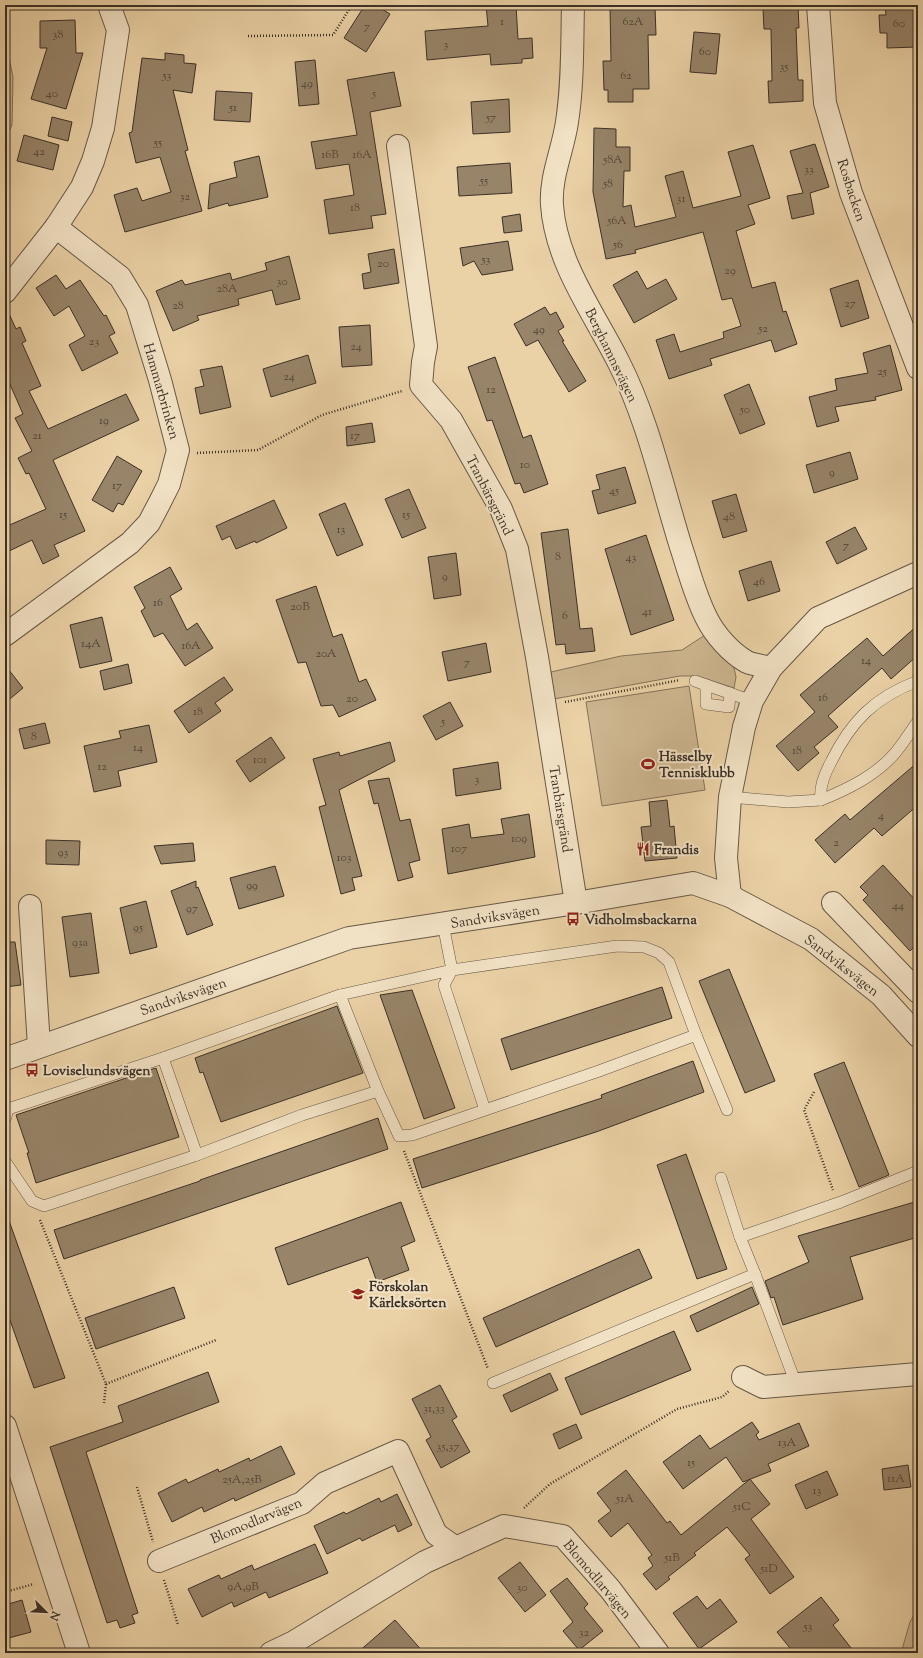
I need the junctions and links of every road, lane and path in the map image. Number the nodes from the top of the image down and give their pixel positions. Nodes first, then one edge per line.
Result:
1 (109, 5) edge
2 (352, 5) edge
3 (572, 5) edge
4 (818, 5) edge
5 (248, 36) dead end
6 (398, 146) dead end
7 (56, 227) junction
8 (5, 292) edge
9 (918, 368) edge
10 (422, 385) junction
11 (176, 454) junction
12 (918, 573) edge
13 (5, 635) edge
14 (771, 668) junction
15 (682, 680) dead end
16 (696, 681) dead end
17 (918, 681) edge
18 (706, 685) junction
19 (730, 692) junction
20 (752, 700) junction
21 (544, 706) junction
22 (918, 721) edge
23 (730, 797) junction
24 (821, 800) junction
25 (730, 896) junction
26 (576, 903) junction
27 (833, 903) dead end
28 (30, 906) dead end
29 (443, 924) junction
30 (452, 970) junction
31 (918, 992) edge
32 (340, 995) junction
33 (696, 1035) junction
34 (918, 1036) edge
35 (39, 1046) junction
36 (5, 1058) edge
37 (162, 1058) junction
38 (378, 1091) junction
39 (814, 1092) dead end
40 (485, 1110) junction
41 (727, 1110) dead end
42 (5, 1120) edge
43 (398, 1136) junction
44 (198, 1155) junction
45 (5, 1161) edge
46 (918, 1172) edge
47 (722, 1178) dead end
48 (32, 1200) junction
49 (838, 1204) junction
50 (740, 1236) junction
51 (755, 1274) junction
52 (216, 1340) dead end
53 (918, 1374) edge
54 (743, 1377) joint
55 (493, 1383) joint
56 (106, 1384) junction
57 (796, 1384) junction
58 (104, 1403) dead end
59 (5, 1426) edge
60 (504, 1526) junction
61 (456, 1548) junction
62 (159, 1561) dead end
63 (54, 1578) junction
64 (5, 1592) edge
65 (298, 1648) edge
66 (79, 1653) edge
67 (271, 1653) edge
68 (658, 1653) edge

1 - 7 street
2 - 5 path
3 - 14 street, Berghamnsvägen
4 - 9 street, Rosbacken
6 - 10 street
7 - 8 street
7 - 11 street, Hammarbrinken
10 - 11 path
10 - 21 street, Tranbärsgränd
11 - 13 street, Hammarbrinken
12 - 14 street
14 - 20 street
15 - 21 path
16 - 18 lane
17 - 24 lane
18 - 19 lane
18 - 19 lane
19 - 20 lane
20 - 23 street
21 - 26 street, Tranbärsgränd
22 - 24 lane
23 - 24 lane
23 - 25 street
25 - 26 street, Sandviksvägen
25 - 34 street, Sandviksvägen
26 - 29 street, Sandviksvägen
27 - 31 street
28 - 35 street
29 - 30 lane
29 - 35 street, Sandviksvägen
30 - 32 lane
30 - 33 lane
30 - 40 lane
32 - 37 lane
32 - 38 lane
33 - 40 lane
33 - 41 lane
35 - 36 street, Sandviksvägen
37 - 42 lane
37 - 44 lane
38 - 43 lane
38 - 44 lane
39 - 49 path
40 - 43 lane
43 - 55 path
44 - 48 lane
45 - 48 lane
46 - 49 lane
47 - 50 lane
48 - 56 path
49 - 50 lane
50 - 51 lane
51 - 55 lane
51 - 57 lane
52 - 56 path
53 - 57 street
54 - 57 street
54 - 60 path
56 - 58 path
59 - 63 street
60 - 61 street
60 - 68 street, Blomodlarvägen
61 - 62 street, Blomodlarvägen
61 - 65 street
63 - 64 path
63 - 66 street
65 - 67 street

